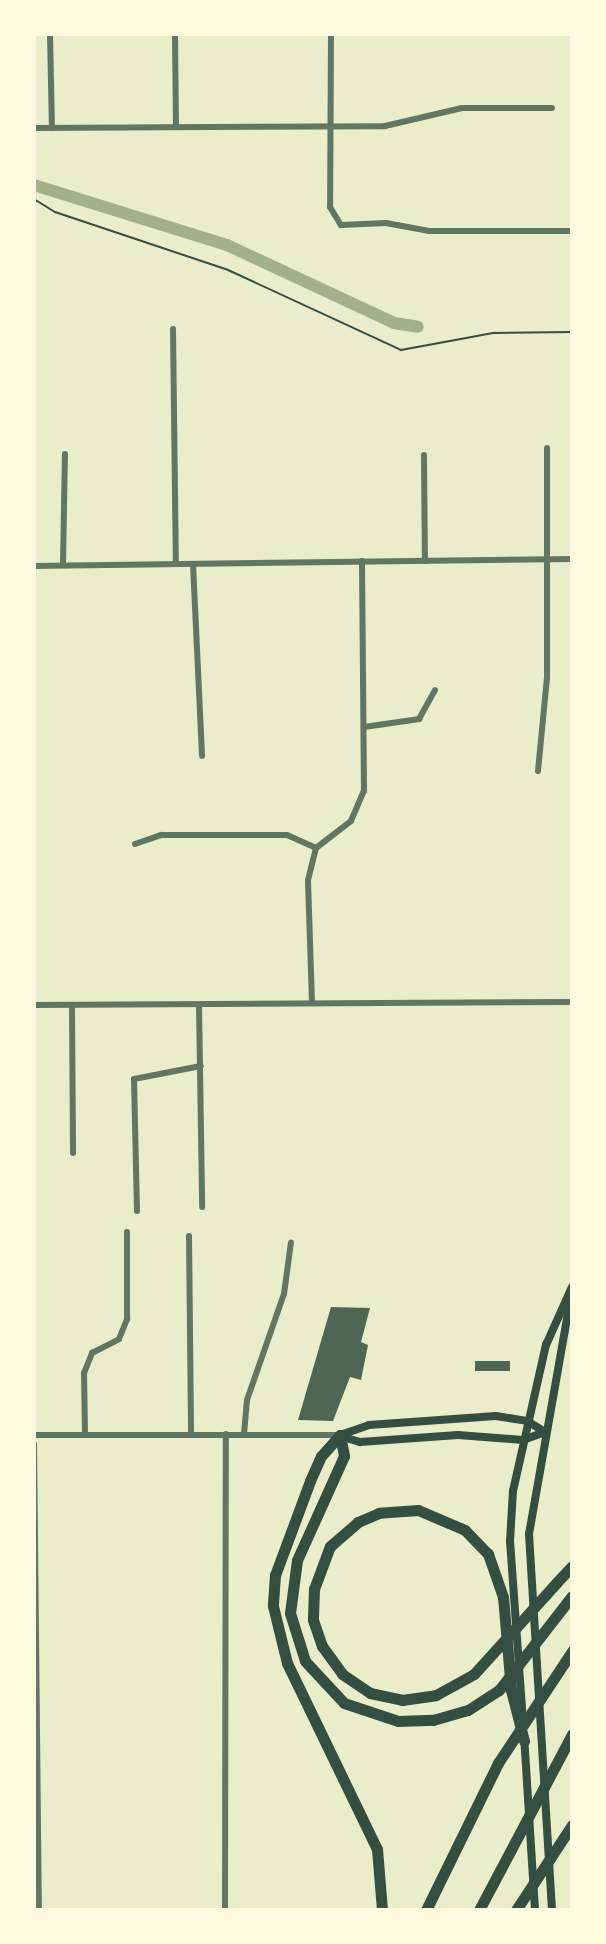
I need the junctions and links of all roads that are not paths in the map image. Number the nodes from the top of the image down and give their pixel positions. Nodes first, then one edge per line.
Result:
1 (50, 34) edge
2 (175, 34) edge
3 (331, 34) edge
4 (552, 108) dead end
5 (331, 126) junction
6 (176, 127) junction
7 (34, 128) edge
8 (52, 128) junction
9 (572, 231) edge
10 (173, 329) dead end
11 (547, 448) dead end
12 (65, 454) dead end
13 (424, 455) dead end
14 (549, 559) junction
15 (572, 559) edge
16 (362, 561) junction
17 (425, 561) junction
18 (176, 564) junction
19 (193, 564) junction
20 (63, 565) junction
21 (34, 566) edge
22 (435, 690) dead end
23 (364, 727) junction
24 (202, 756) dead end
25 (538, 771) dead end
26 (135, 844) dead end
27 (316, 848) junction
28 (312, 1002) junction
29 (572, 1002) edge
30 (34, 1005) edge
31 (199, 1005) junction
32 (72, 1006) junction
33 (201, 1066) junction
34 (73, 1153) dead end
35 (202, 1207) dead end
36 (137, 1211) dead end
37 (127, 1232) dead end
38 (189, 1236) dead end
39 (291, 1242) dead end
40 (572, 1288) edge
41 (527, 1421) junction
42 (545, 1432) junction
43 (226, 1434) junction
44 (244, 1434) junction
45 (34, 1435) edge
46 (85, 1435) junction
47 (191, 1435) junction
48 (340, 1435) junction
49 (523, 1440) junction
50 (34, 1444) edge
51 (572, 1566) edge
52 (572, 1596) edge
53 (572, 1651) edge
54 (572, 1734) edge
55 (524, 1741) junction
56 (572, 1825) edge
57 (552, 1908) edge
58 (39, 1910) edge
59 (225, 1910) edge
60 (382, 1910) edge
61 (426, 1910) edge
62 (479, 1910) edge
63 (516, 1910) edge
64 (535, 1910) edge

1 - 8 street
2 - 6 street
3 - 5 street
4 - 5 street
5 - 6 street
5 - 9 street
6 - 8 street
7 - 8 street
10 - 18 street
11 - 14 street
12 - 20 street
13 - 17 street
14 - 15 street
14 - 17 street
14 - 25 street
16 - 17 street
16 - 19 street
16 - 23 street
18 - 19 street
18 - 20 street
19 - 24 street
20 - 21 street
22 - 23 street
23 - 27 street
26 - 27 street
27 - 28 street
28 - 29 street
28 - 31 street
30 - 32 street
31 - 32 street
31 - 33 street
32 - 34 street
33 - 35 street
33 - 36 street
37 - 46 street
38 - 47 street
39 - 44 street
40 - 41 main road
40 - 42 main road
41 - 42 main road
41 - 48 main road
41 - 49 main road
42 - 49 main road
42 - 57 main road
43 - 44 street
43 - 47 street
43 - 59 street
44 - 48 street
45 - 46 street
46 - 47 street
48 - 49 main road
48 - 52 highway
48 - 60 highway
49 - 55 main road
50 - 58 street
51 - 55 highway
53 - 61 highway
54 - 62 highway
55 - 64 main road
56 - 63 highway

